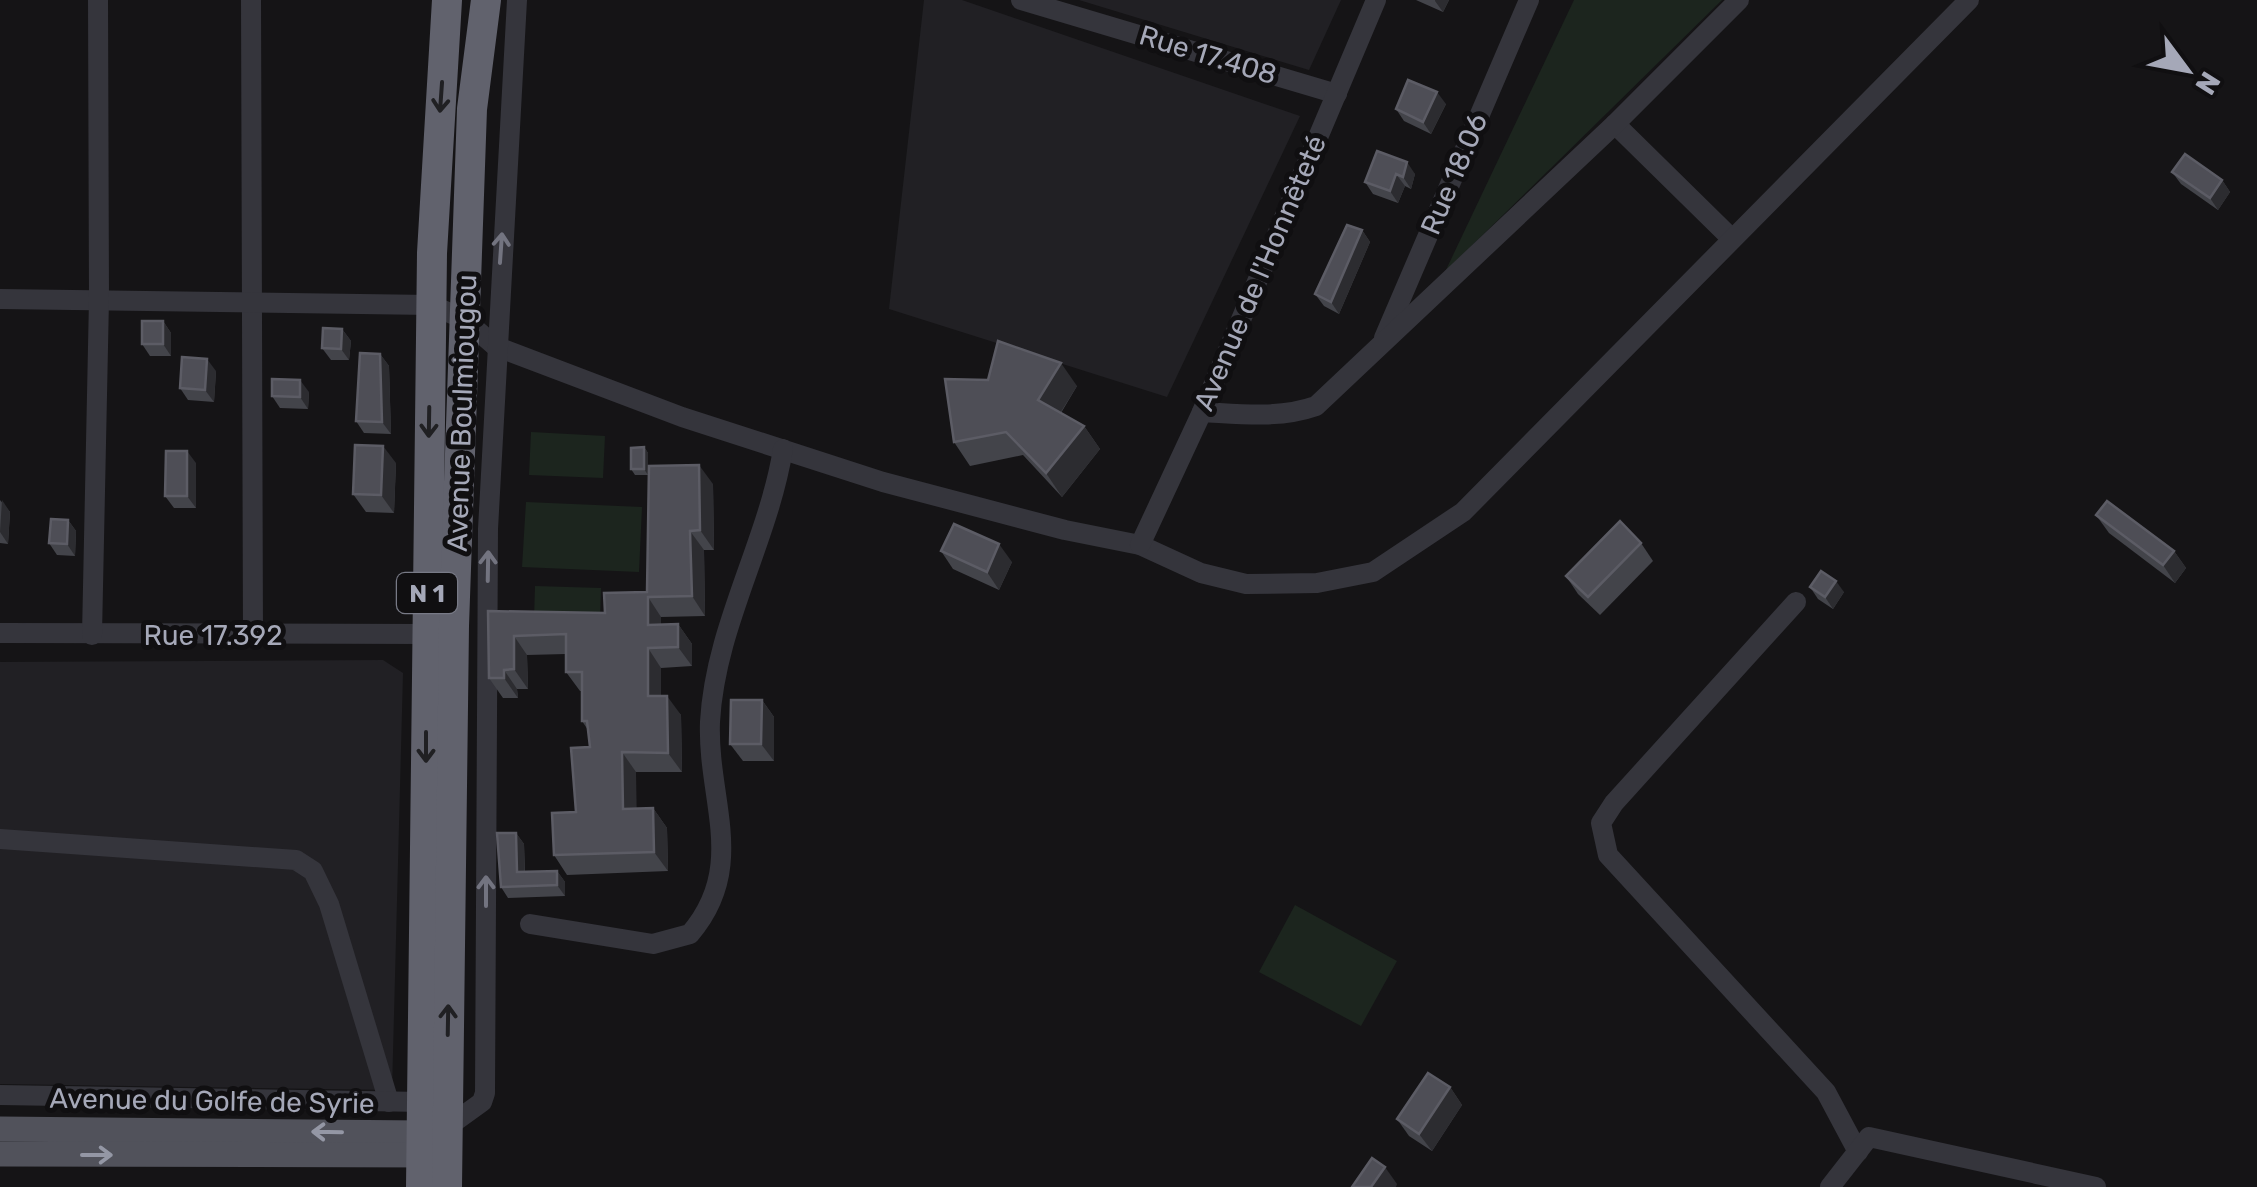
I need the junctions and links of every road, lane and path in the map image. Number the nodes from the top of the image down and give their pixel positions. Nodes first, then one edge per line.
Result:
1 (98, 0) edge
2 (251, 0) edge
3 (447, 0) edge
4 (486, 0) edge
5 (517, 0) edge
6 (1022, 0) edge
7 (1376, 0) edge
8 (1529, 0) edge
9 (1739, 0) edge
10 (1969, 0) edge
11 (1337, 94) junction
12 (1615, 124) junction
13 (1732, 239) junction
14 (0, 299) edge
15 (98, 299) junction
16 (252, 303) junction
17 (431, 305) junction
18 (464, 320) junction
19 (495, 346) junction
20 (1380, 349) junction
21 (1202, 412) junction
22 (783, 449) junction
23 (1140, 544) junction
24 (1796, 602) dead end
25 (0, 633) edge
26 (426, 634) junction
27 (92, 635) junction
28 (253, 635) junction
29 (0, 839) edge
30 (530, 924) dead end
31 (0, 1095) edge
32 (389, 1102) junction
33 (0, 1129) edge
34 (177, 1143) junction
35 (431, 1144) edge
36 (1858, 1152) junction
37 (0, 1154) edge
38 (447, 1187) edge
39 (1830, 1187) edge
40 (2096, 1187) edge

1 - 15 street
2 - 16 street
3 -> 17 highway, Avenue Boulmiougou / N 1
4 - 18 highway, Avenue Boulmiougou / N 1
19 -> 5 street
6 - 11 street, Rue 17.408
7 - 11 street, Avenue de l'Honnêteté
8 - 20 street, Rue 18.06
9 - 12 street
10 - 13 street
11 - 21 street, Avenue de l'Honnêteté
12 - 13 street
12 - 20 street
13 - 23 street
14 - 15 street
15 - 16 street
15 - 27 street
16 - 17 street
16 - 28 street
17 - 18 street
17 -> 26 highway, Avenue Boulmiougou / N 1
18 - 19 street
35 -> 18 highway, Avenue Boulmiougou / N 1
19 - 22 street
35 -> 19 street
20 - 21 street
21 - 23 street, Avenue de l'Honnêteté
22 - 23 street
22 - 30 street
24 - 36 street
25 - 27 street, Rue 17.392
26 - 28 street, Rue 17.392
26 -> 35 highway, Avenue Boulmiougou / N 1
27 - 28 street, Rue 17.392
29 - 32 street
31 - 32 street
32 - 35 street
33 - 34 main road, Avenue du Golfe de Syrie
34 - 35 main road, Avenue du Golfe de Syrie
37 -> 34 main road, Avenue du Golfe de Syrie
35 - 38 highway, Avenue Boulmiougou / N 1
36 - 39 street
36 - 40 street

